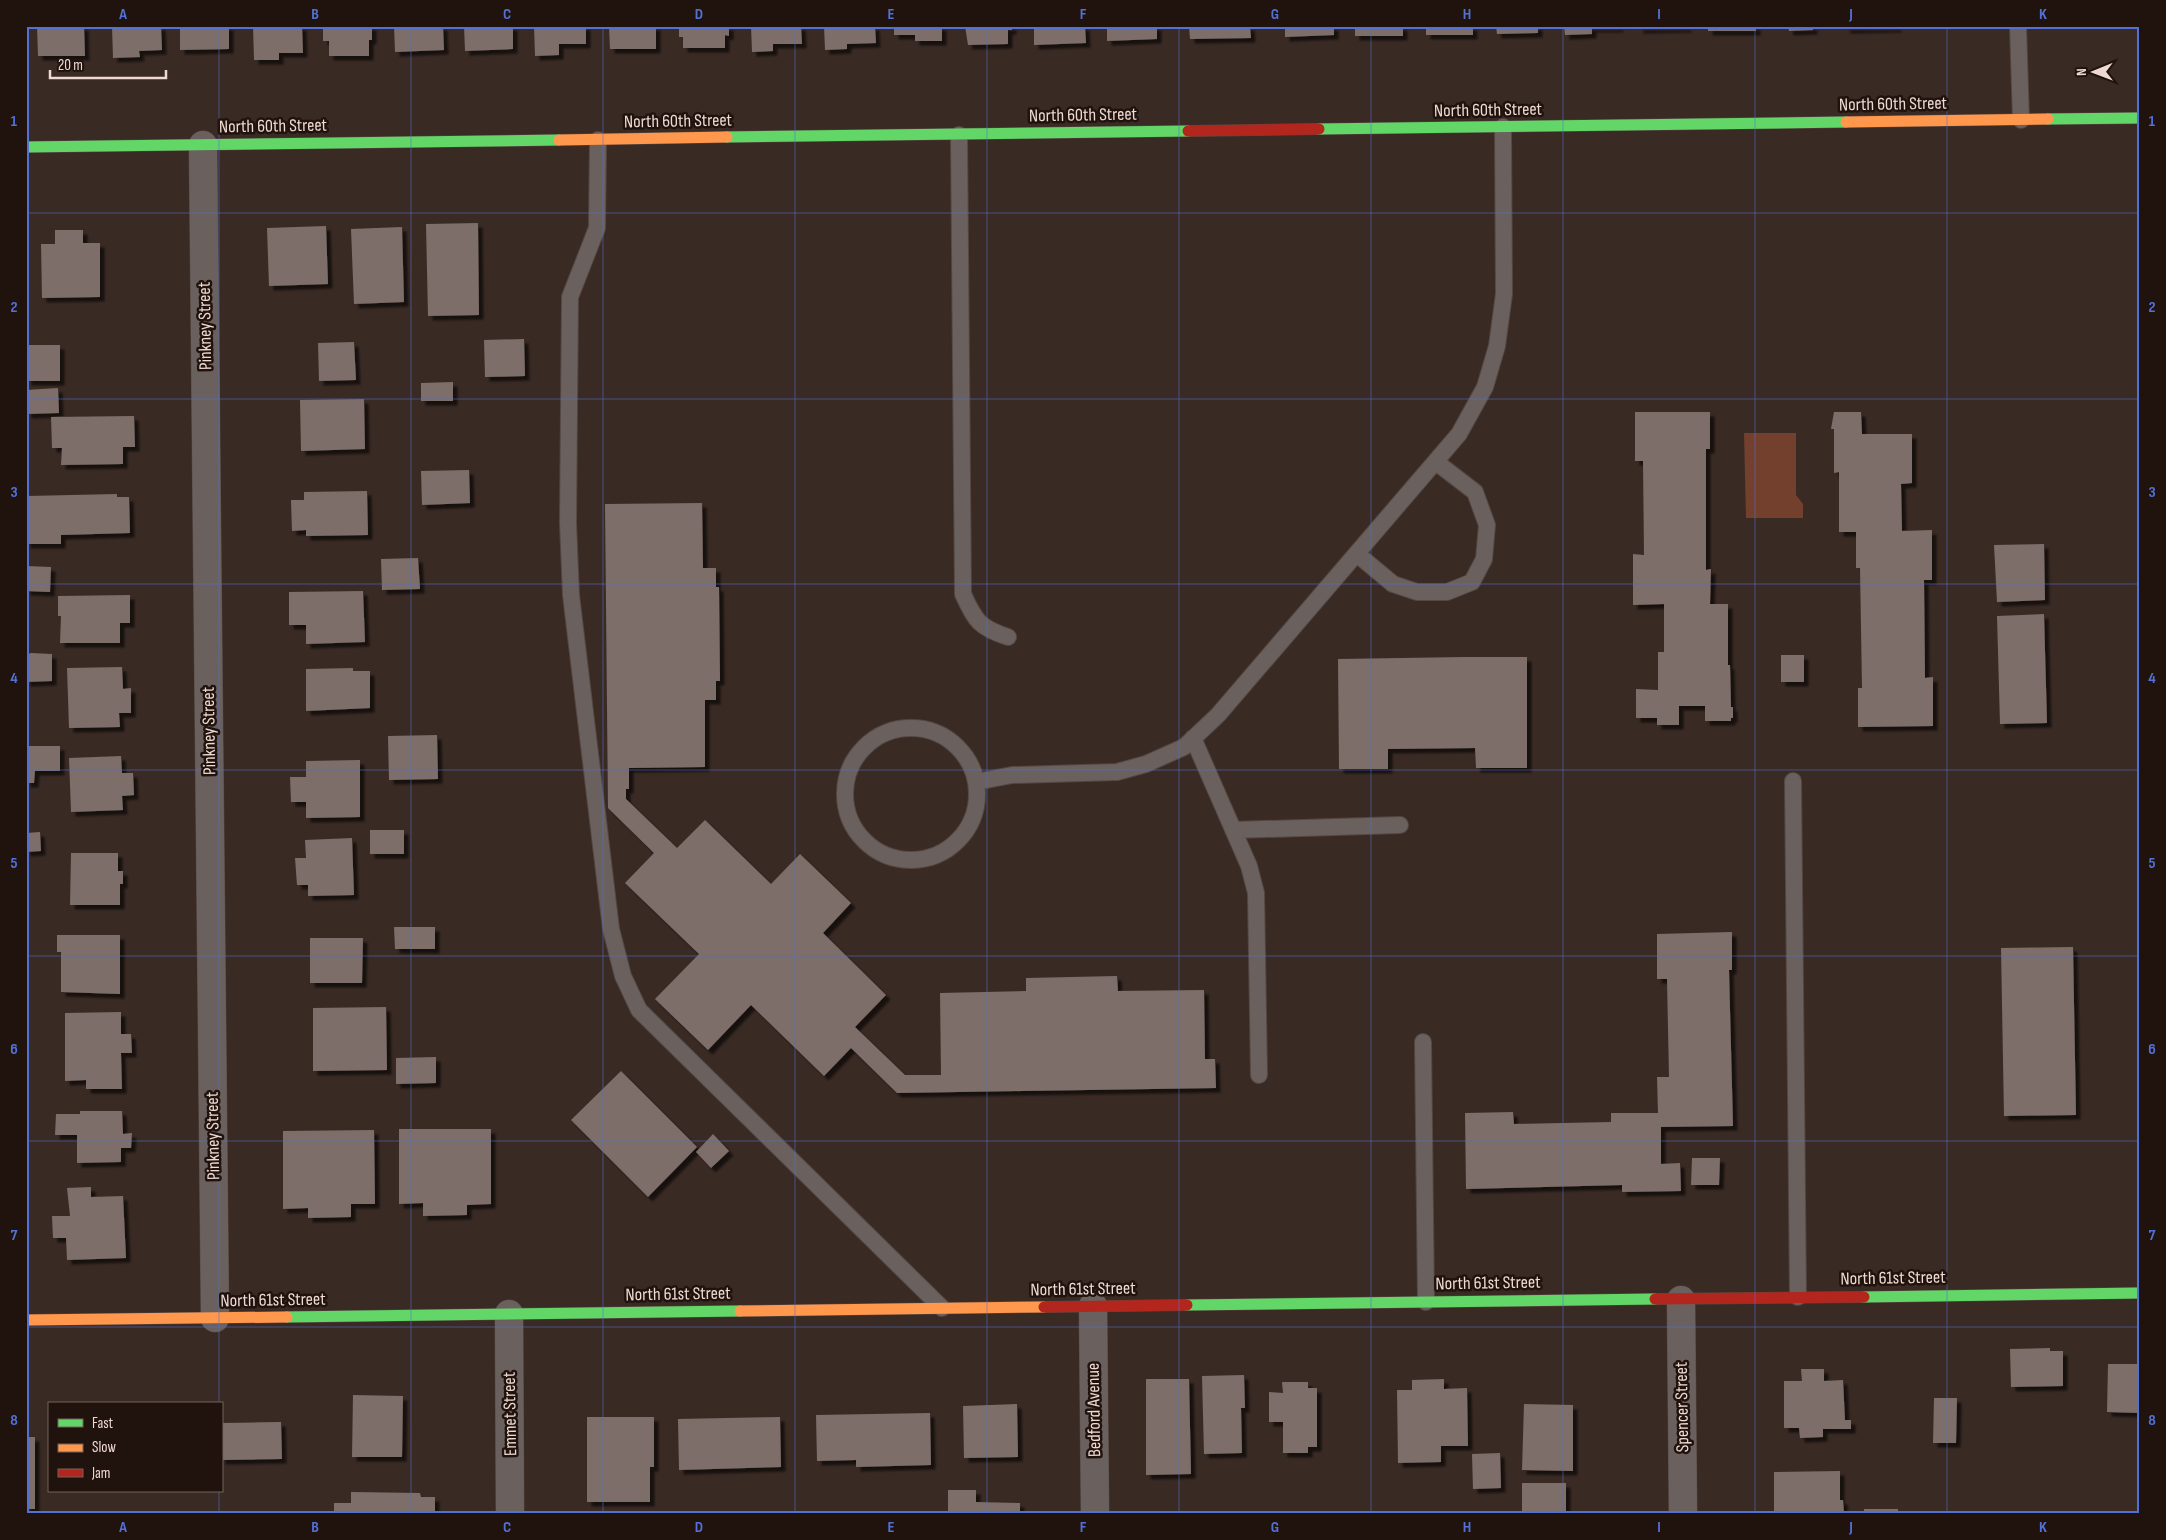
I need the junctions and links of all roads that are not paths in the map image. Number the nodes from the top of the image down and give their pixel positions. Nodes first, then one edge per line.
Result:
1 (2018, 26) edge
2 (2140, 118) edge
3 (2021, 120) junction
4 (1503, 127) junction
5 (959, 135) junction
6 (598, 140) junction
7 (203, 145) junction
8 (26, 147) edge
9 (1436, 462) junction
10 (1357, 554) junction
11 (1008, 637) dead end
12 (1194, 738) junction
13 (1793, 781) dead end
14 (976, 782) junction
15 (1400, 826) dead end
16 (1233, 830) junction
17 (1424, 1042) dead end
18 (1259, 1075) dead end
19 (2140, 1293) edge
20 (1798, 1297) junction
21 (1680, 1300) junction
22 (1426, 1302) junction
23 (1093, 1306) junction
24 (942, 1308) junction
25 (509, 1314) junction
26 (215, 1318) junction
27 (26, 1320) edge
28 (510, 1514) edge
29 (1095, 1514) edge
30 (1683, 1514) edge

1 - 3 lane
2 - 3 street, North 60th Street
3 - 4 street, North 60th Street
4 - 5 street, North 60th Street
4 - 9 lane
5 - 6 street, North 60th Street
5 - 11 lane
6 - 7 street, North 60th Street
6 - 24 lane
7 - 8 street, North 60th Street
7 - 26 street, Pinkney Street
9 - 10 lane
9 - 10 lane
10 - 12 lane
12 - 14 lane
12 - 16 lane
13 - 20 lane
14 - 14 lane
15 - 16 lane
16 - 18 lane
17 - 22 lane
19 - 20 street, North 61st Street
20 - 21 street, North 61st Street
21 - 22 street, North 61st Street
21 - 30 street, Spencer Street
22 - 23 street, North 61st Street
23 - 24 street, North 61st Street
23 - 29 street, Bedford Avenue
24 - 25 street, North 61st Street
25 - 26 street, North 61st Street
25 - 28 street, Emmet Street
26 - 27 street, North 61st Street

